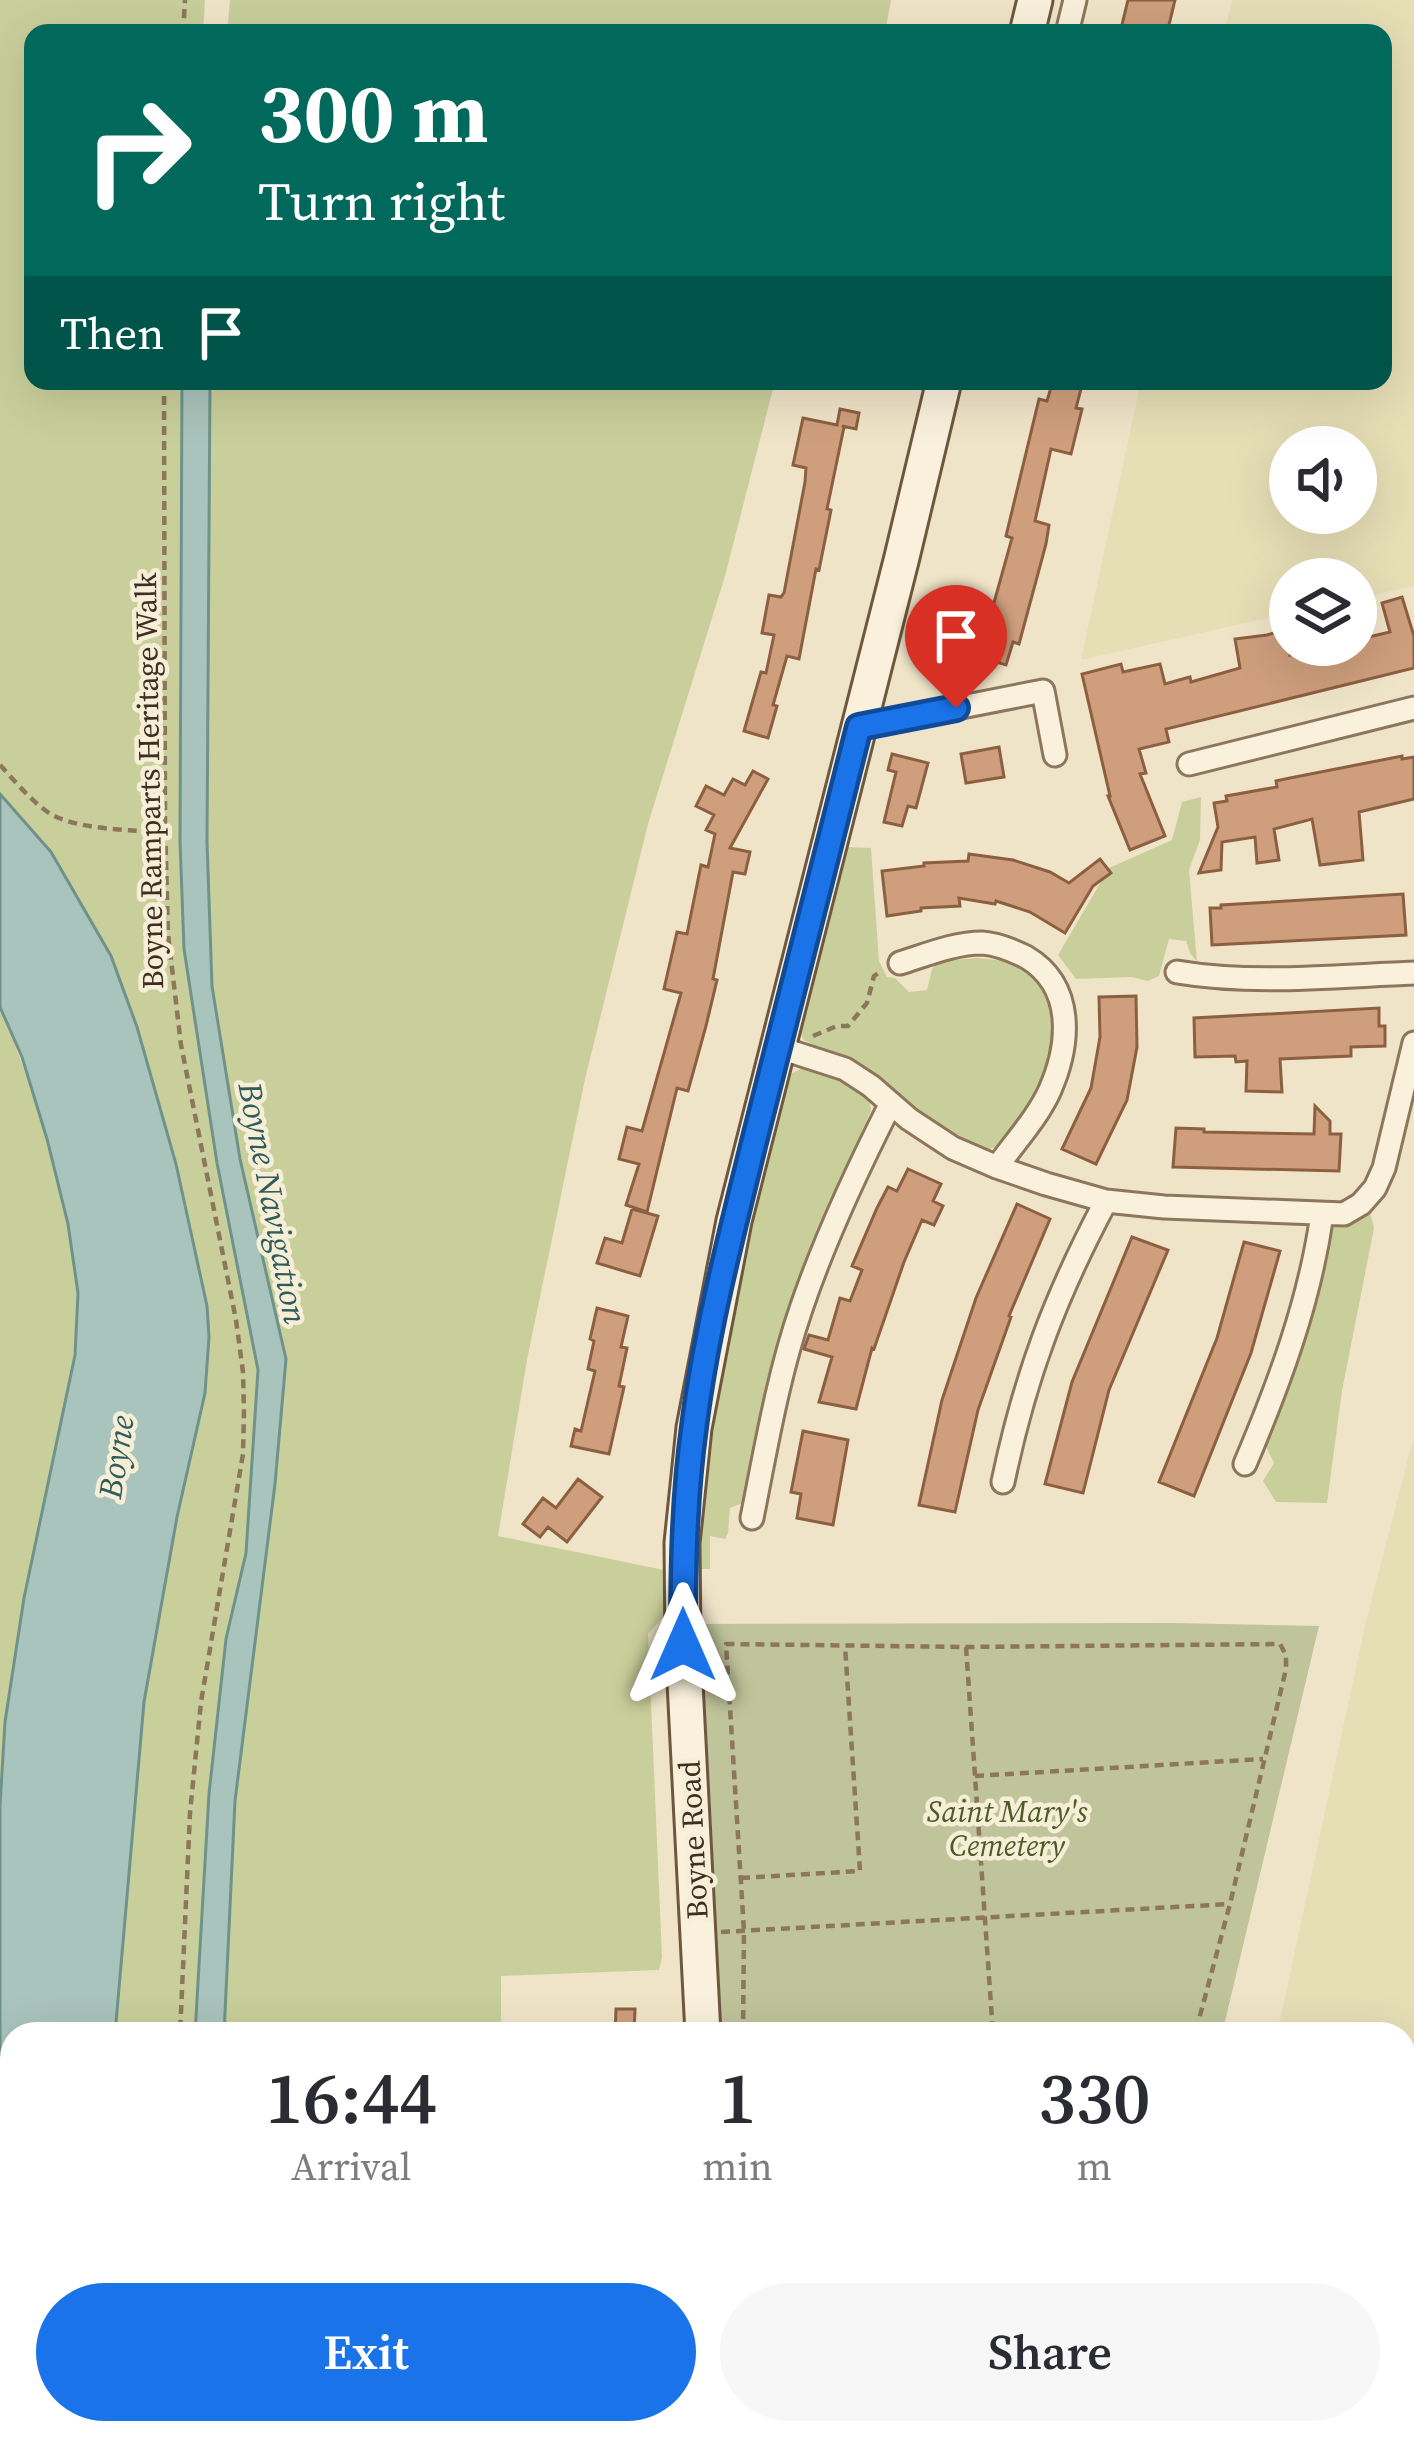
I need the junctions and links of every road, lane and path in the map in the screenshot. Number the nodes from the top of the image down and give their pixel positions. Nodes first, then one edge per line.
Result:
1 (164, 390) edge
2 (942, 390) edge
3 (1414, 708) edge
4 (859, 727) junction
5 (1054, 755) dead end
6 (1189, 764) dead end
7 (0, 765) edge
8 (165, 832) junction
9 (900, 963) joint
10 (1177, 972) dead end
11 (1414, 973) edge
12 (1414, 1043) edge
13 (786, 1049) junction
14 (891, 1103) junction
15 (997, 1167) junction
16 (1106, 1201) junction
17 (1322, 1214) junction
18 (1245, 1465) dead end
19 (1003, 1482) dead end
20 (752, 1518) dead end
21 (845, 1646) junction
22 (966, 1647) junction
23 (1264, 1760) junction
24 (975, 1776) junction
25 (741, 1878) junction
26 (1230, 1904) junction
27 (986, 1918) junction
28 (744, 1931) junction
29 (698, 1933) junction
30 (181, 2022) edge
31 (702, 2022) edge
32 (743, 2022) edge
33 (992, 2022) edge
34 (1198, 2022) edge

1 - 8 path, Boyne Ramparts Heritage Walk
2 - 4 street, Boyne Road
3 - 6 street
4 - 5 street
4 - 13 street, Boyne Road
7 - 8 path
8 - 30 path, Boyne Ramparts Heritage Walk
9 - 13 path
9 - 15 street
10 - 11 street
12 - 17 street
13 - 14 street
13 - 29 street, Boyne Road
14 - 15 street
14 - 20 street
15 - 16 street
16 - 17 street
16 - 19 street
17 - 18 street
21 - 22 path
21 - 25 path
21 - 25 path
22 - 23 path
22 - 24 path
23 - 24 path
23 - 26 path
24 - 27 path
25 - 28 path
26 - 27 path
26 - 34 path
27 - 28 path
27 - 33 path
28 - 29 path
28 - 32 path
29 - 31 street, Boyne Road

